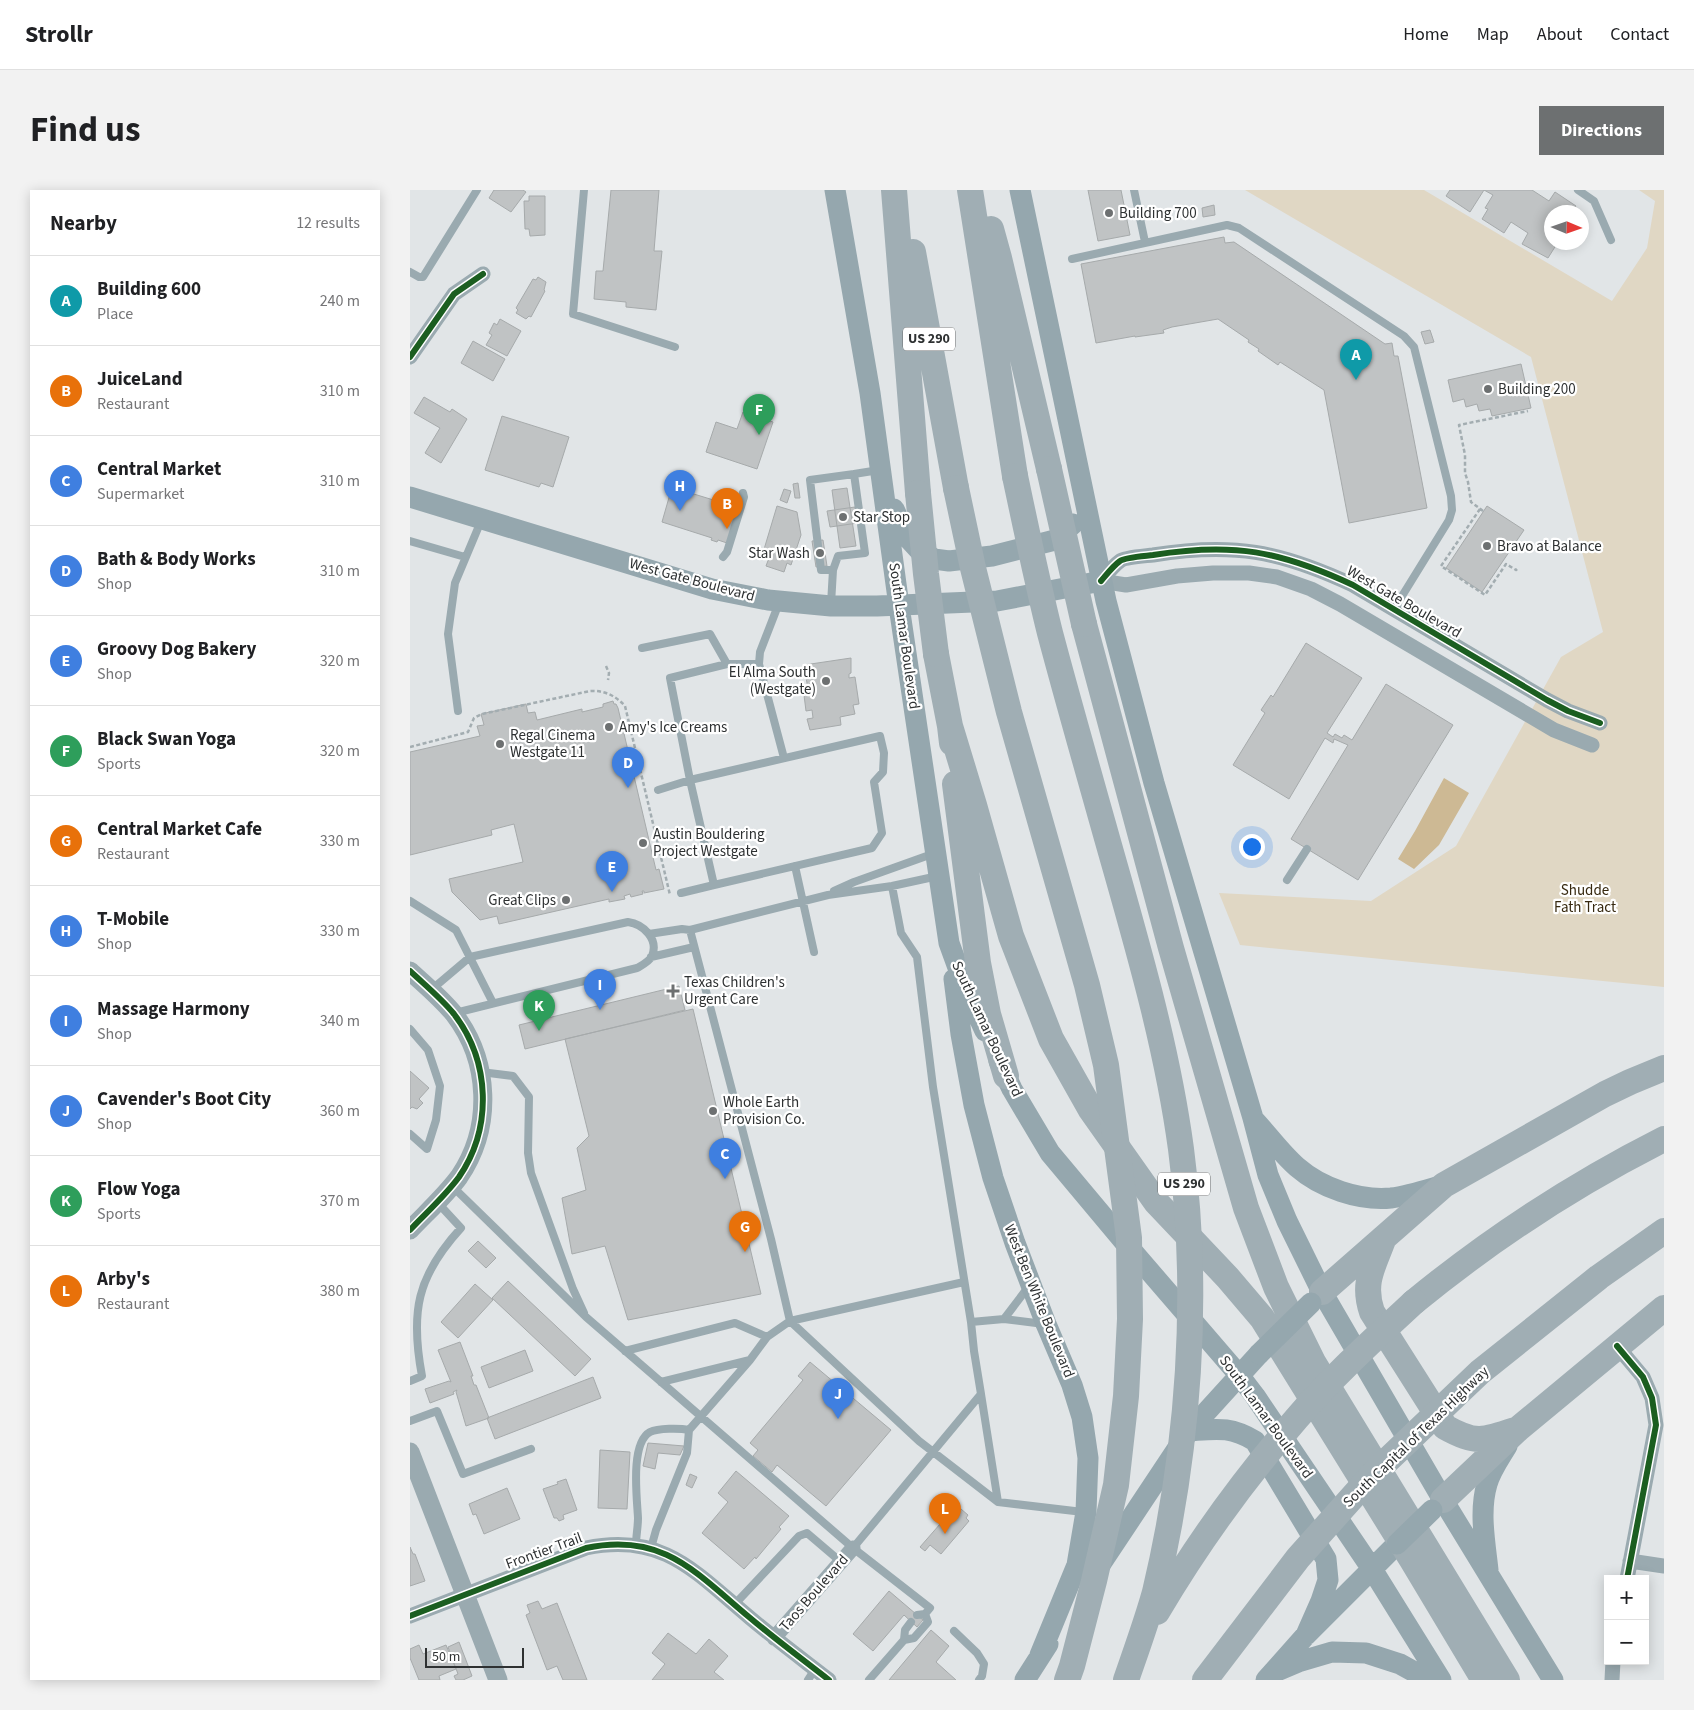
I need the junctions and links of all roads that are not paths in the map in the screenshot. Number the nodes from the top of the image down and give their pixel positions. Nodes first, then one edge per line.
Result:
1 (477, 190) edge
2 (584, 190) edge
3 (835, 190) edge
4 (894, 190) edge
5 (902, 190) edge
6 (970, 190) edge
7 (980, 190) edge
8 (1020, 190) edge
9 (1134, 190) edge
10 (1578, 190) edge
11 (1611, 240) dead end
12 (1145, 242) junction
13 (1072, 259) dead end
14 (410, 272) edge
15 (483, 274) dead end
16 (675, 347) dead end
17 (410, 357) edge
18 (854, 474) junction
19 (882, 478) junction
20 (1081, 484) junction
21 (743, 493) dead end
22 (410, 497) edge
23 (481, 519) junction
24 (410, 541) edge
25 (465, 557) junction
26 (723, 557) dead end
27 (833, 570) junction
28 (1102, 580) junction
29 (780, 601) junction
30 (831, 606) junction
31 (899, 606) junction
32 (1394, 609) junction
33 (642, 648) dead end
34 (727, 664) junction
35 (759, 664) junction
36 (458, 711) dead end
37 (1600, 723) dead end
38 (950, 726) junction
39 (1592, 745) dead end
40 (784, 758) junction
41 (690, 780) junction
42 (658, 790) dead end
43 (1307, 849) dead end
44 (935, 853) junction
45 (795, 866) junction
46 (939, 875) junction
47 (1287, 880) dead end
48 (714, 885) junction
49 (892, 886) junction
50 (681, 893) dead end
51 (828, 895) junction
52 (410, 901) edge
53 (803, 901) junction
54 (690, 930) junction
55 (649, 934) junction
56 (949, 943) junction
57 (694, 947) junction
58 (814, 952) dead end
59 (470, 957) junction
60 (652, 957) junction
61 (410, 971) edge
62 (430, 990) junction
63 (493, 1003) junction
64 (453, 1013) junction
65 (410, 1029) edge
66 (1664, 1068) edge
67 (481, 1072) junction
68 (1006, 1076) junction
69 (1253, 1118) junction
70 (410, 1134) edge
71 (1664, 1139) edge
72 (1444, 1185) junction
73 (452, 1186) junction
74 (437, 1202) junction
75 (410, 1230) edge
76 (1664, 1231) edge
77 (1384, 1237) junction
78 (964, 1282) junction
79 (1030, 1284) junction
80 (1316, 1298) junction
81 (1664, 1308) edge
82 (586, 1317) junction
83 (1004, 1319) junction
84 (790, 1321) junction
85 (971, 1322) junction
86 (1046, 1324) junction
87 (767, 1337) junction
88 (1617, 1346) junction
89 (625, 1351) junction
90 (750, 1360) junction
91 (1239, 1375) junction
92 (410, 1381) edge
93 (661, 1382) junction
94 (981, 1394) junction
95 (700, 1416) junction
96 (410, 1420) edge
97 (1518, 1429) junction
98 (689, 1430) junction
99 (1189, 1431) junction
100 (531, 1449) dead end
101 (410, 1452) edge
102 (933, 1452) junction
103 (998, 1502) junction
104 (1437, 1505) junction
105 (1086, 1512) junction
106 (636, 1545) junction
107 (651, 1548) junction
108 (853, 1548) junction
109 (1630, 1561) junction
110 (841, 1562) junction
111 (1379, 1562) junction
112 (1664, 1566) edge
113 (1488, 1575) junction
114 (1628, 1575) edge
115 (464, 1594) junction
116 (734, 1605) junction
117 (410, 1616) edge
118 (911, 1622) dead end
119 (954, 1631) dead end
120 (1306, 1635) junction
121 (774, 1638) junction
122 (904, 1640) junction
123 (1040, 1655) junction
124 (812, 1674) edge
125 (1269, 1677) edge
126 (1554, 1678) edge
127 (498, 1680) edge
128 (829, 1680) edge
129 (869, 1680) edge
130 (979, 1680) edge
131 (1025, 1680) edge
132 (1067, 1680) edge
133 (1117, 1680) edge
134 (1126, 1680) edge
135 (1206, 1680) edge
136 (1429, 1680) edge
137 (1441, 1680) edge
138 (1484, 1680) edge
139 (1508, 1680) edge

1 - 14 lane
2 - 16 lane
3 - 19 main road, South Lamar Boulevard
4 - 38 highway, bridge
5 - 132 highway, US 290, bridge
6 - 134 highway, US 290, bridge
7 - 139 highway, bridge
8 - 20 main road
9 - 12 lane
10 - 11 lane
12 - 13 lane
12 - 32 lane
15 - 17 street
18 - 19 lane
18 - 27 lane
18 - 27 lane
19 - 20 main road
19 - 31 main road, South Lamar Boulevard
20 - 28 main road
21 - 26 lane
22 - 23 main road, West Gate Boulevard
23 - 25 lane
23 - 29 main road, West Gate Boulevard
24 - 25 lane
25 - 36 lane
27 - 30 lane
28 - 31 main road, West Gate Boulevard
28 - 32 street, West Gate Boulevard
28 - 39 street, West Gate Boulevard
28 - 69 main road
29 - 30 main road, West Gate Boulevard
29 - 35 lane
30 - 31 main road, West Gate Boulevard
31 - 44 main road, South Lamar Boulevard
32 - 37 street, West Gate Boulevard
33 - 34 lane
34 - 35 lane
34 - 41 lane
35 - 40 lane
38 - 68 highway
38 - 138 highway
40 - 41 lane
40 - 45 lane
41 - 42 lane
41 - 48 lane
43 - 47 lane
44 - 46 main road, South Lamar Boulevard
44 - 51 lane
45 - 48 lane
45 - 53 lane
46 - 49 lane
46 - 56 main road, South Lamar Boulevard
48 - 50 lane
49 - 51 lane
49 - 78 lane
51 - 53 lane
52 - 59 lane
53 - 54 lane
53 - 58 lane
54 - 55 lane
54 - 57 lane
55 - 59 lane
55 - 60 lane
56 - 68 main road, South Lamar Boulevard
56 - 79 main road, West Ben White Boulevard
57 - 60 lane
57 - 84 lane
59 - 62 lane
59 - 63 lane
60 - 63 lane
61 - 62 street
62 - 64 street
63 - 64 lane
64 - 67 street
65 - 70 lane
66 - 72 highway
67 - 73 street
67 - 82 lane
68 - 91 main road, South Lamar Boulevard
69 - 72 main road
69 - 80 main road
71 - 133 highway, bridge
72 - 77 highway
73 - 74 street
73 - 82 lane
74 - 75 street
74 - 92 lane
76 - 135 highway, South Capital of Texas Highway, bridge
77 - 80 highway
77 - 97 highway
78 - 84 lane
78 - 85 lane
79 - 83 lane
79 - 86 main road, West Ben White Boulevard
80 - 91 main road, West Ben White Boulevard, bridge
80 - 104 main road
81 - 88 highway
82 - 89 lane
83 - 85 lane
83 - 86 lane
84 - 87 lane
84 - 102 lane
85 - 94 lane
86 - 105 main road, West Ben White Boulevard
87 - 89 lane
87 - 90 lane
88 - 97 highway
88 - 109 street
89 - 93 lane
90 - 93 lane
90 - 95 lane
91 - 99 main road, West Ben White Boulevard
91 - 111 main road, South Lamar Boulevard
93 - 95 lane
94 - 102 lane
94 - 103 lane
95 - 98 lane
95 - 108 lane
96 - 100 lane
97 - 104 highway
97 - 113 main road
98 - 106 lane
98 - 107 lane
99 - 120 main road
99 - 123 main road, West Ben White Boulevard
101 - 115 street
102 - 103 lane
102 - 108 lane
103 - 105 lane
104 - 111 main road, bridge
104 - 113 main road
105 - 123 main road, West Ben White Boulevard
106 - 107 street, Frontier Trail
106 - 115 street, Frontier Trail
107 - 116 street, Frontier Trail
108 - 110 street, Taos Boulevard
108 - 122 lane
109 - 112 street
109 - 114 street
110 - 116 lane
110 - 121 street, Taos Boulevard
111 - 120 main road
111 - 137 main road, South Lamar Boulevard
113 - 126 main road
115 - 117 street, Frontier Trail
115 - 127 street
116 - 121 street, Frontier Trail
118 - 122 lane
119 - 130 lane
120 - 125 main road
121 - 124 street, Frontier Trail
122 - 129 lane
123 - 131 main road, West Ben White Boulevard
124 - 128 street, Frontier Trail
125 - 136 main road

